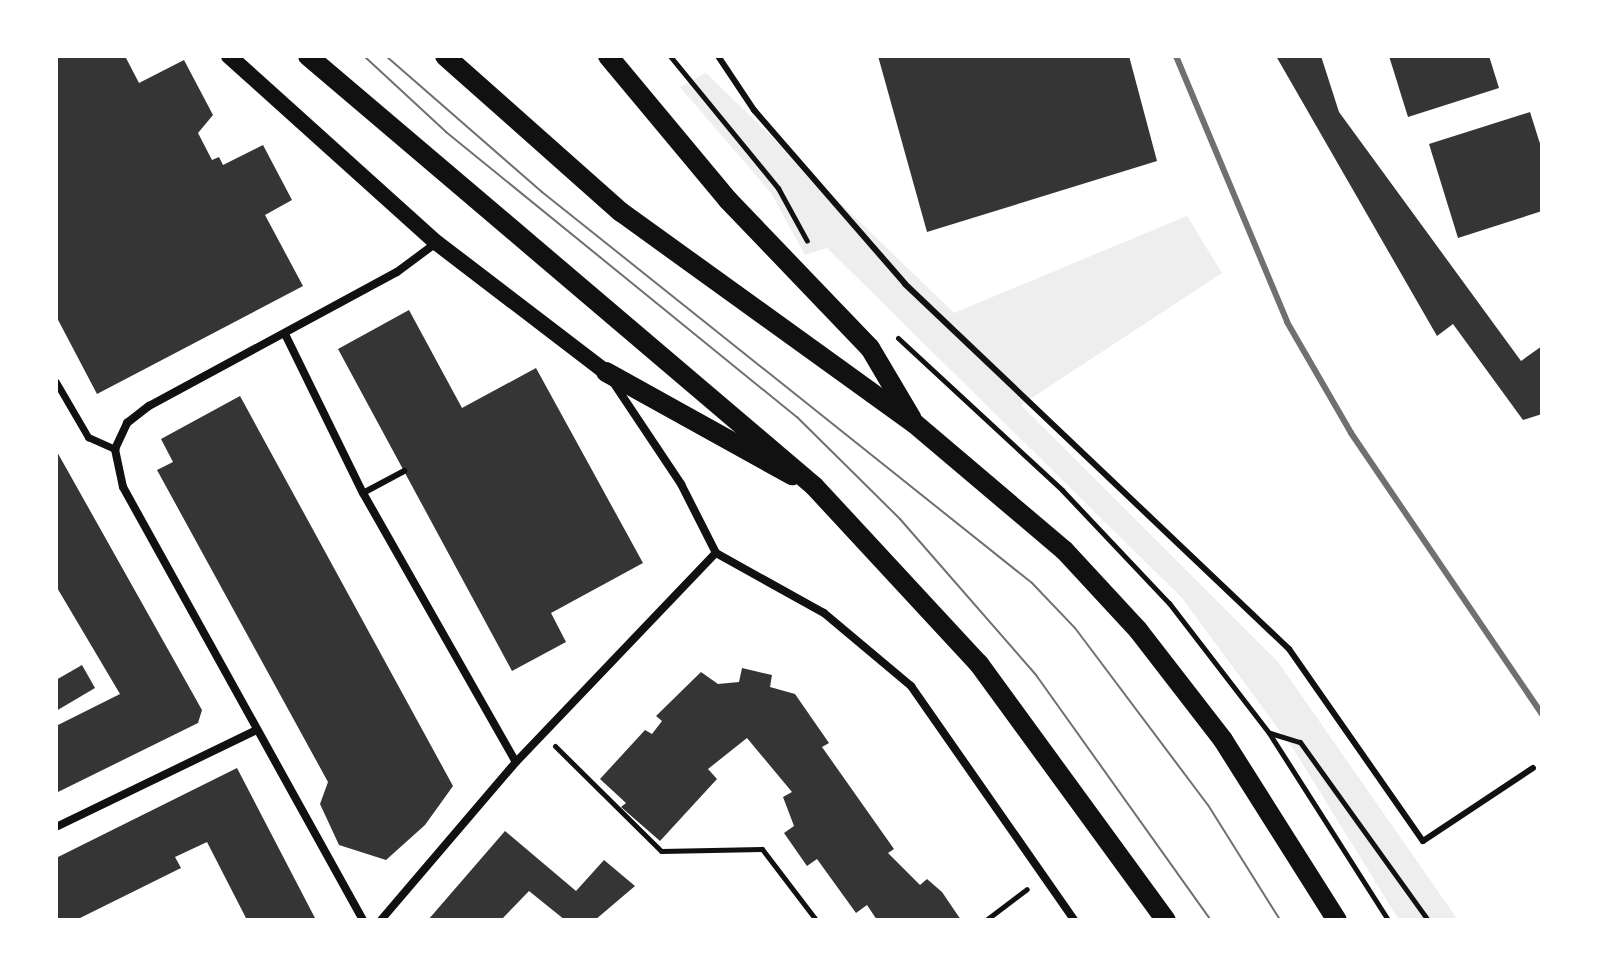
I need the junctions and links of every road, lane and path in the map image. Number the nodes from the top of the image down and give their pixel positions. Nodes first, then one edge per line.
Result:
1 (229, 56) edge
2 (308, 56) edge
3 (445, 56) edge
4 (608, 56) edge
5 (670, 56) edge
6 (718, 56) edge
7 (437, 243) junction
8 (811, 248) dead end
9 (885, 325) dead end
10 (285, 334) junction
11 (606, 372) junction
12 (56, 382) edge
13 (914, 423) junction
14 (115, 449) junction
15 (404, 471) dead end
16 (814, 486) junction
17 (363, 493) junction
18 (716, 553) junction
19 (257, 730) junction
20 (1269, 733) junction
21 (543, 734) junction
22 (516, 762) junction
23 (1533, 768) dead end
24 (56, 827) edge
25 (1044, 877) junction
26 (363, 920) edge
27 (381, 920) edge
28 (816, 920) edge
29 (986, 920) edge
30 (1074, 920) edge
31 (1166, 920) edge
32 (1337, 920) edge
33 (1388, 920) edge
34 (1428, 920) edge

1 - 7 main road
2 - 16 main road
3 - 13 main road
4 - 13 main road
5 - 8 path
6 - 23 lane
7 - 10 street
7 - 11 main road
9 - 20 path
10 - 14 street
10 - 17 street
11 - 16 main road
11 - 18 street
12 - 14 street
13 - 32 main road
14 - 19 street
15 - 17 lane
16 - 31 main road
17 - 22 street
18 - 21 street
18 - 25 street
19 - 24 street
19 - 26 street
20 - 33 path
20 - 34 path
21 - 22 street
21 - 28 path
22 - 27 street
25 - 29 path
25 - 30 street

